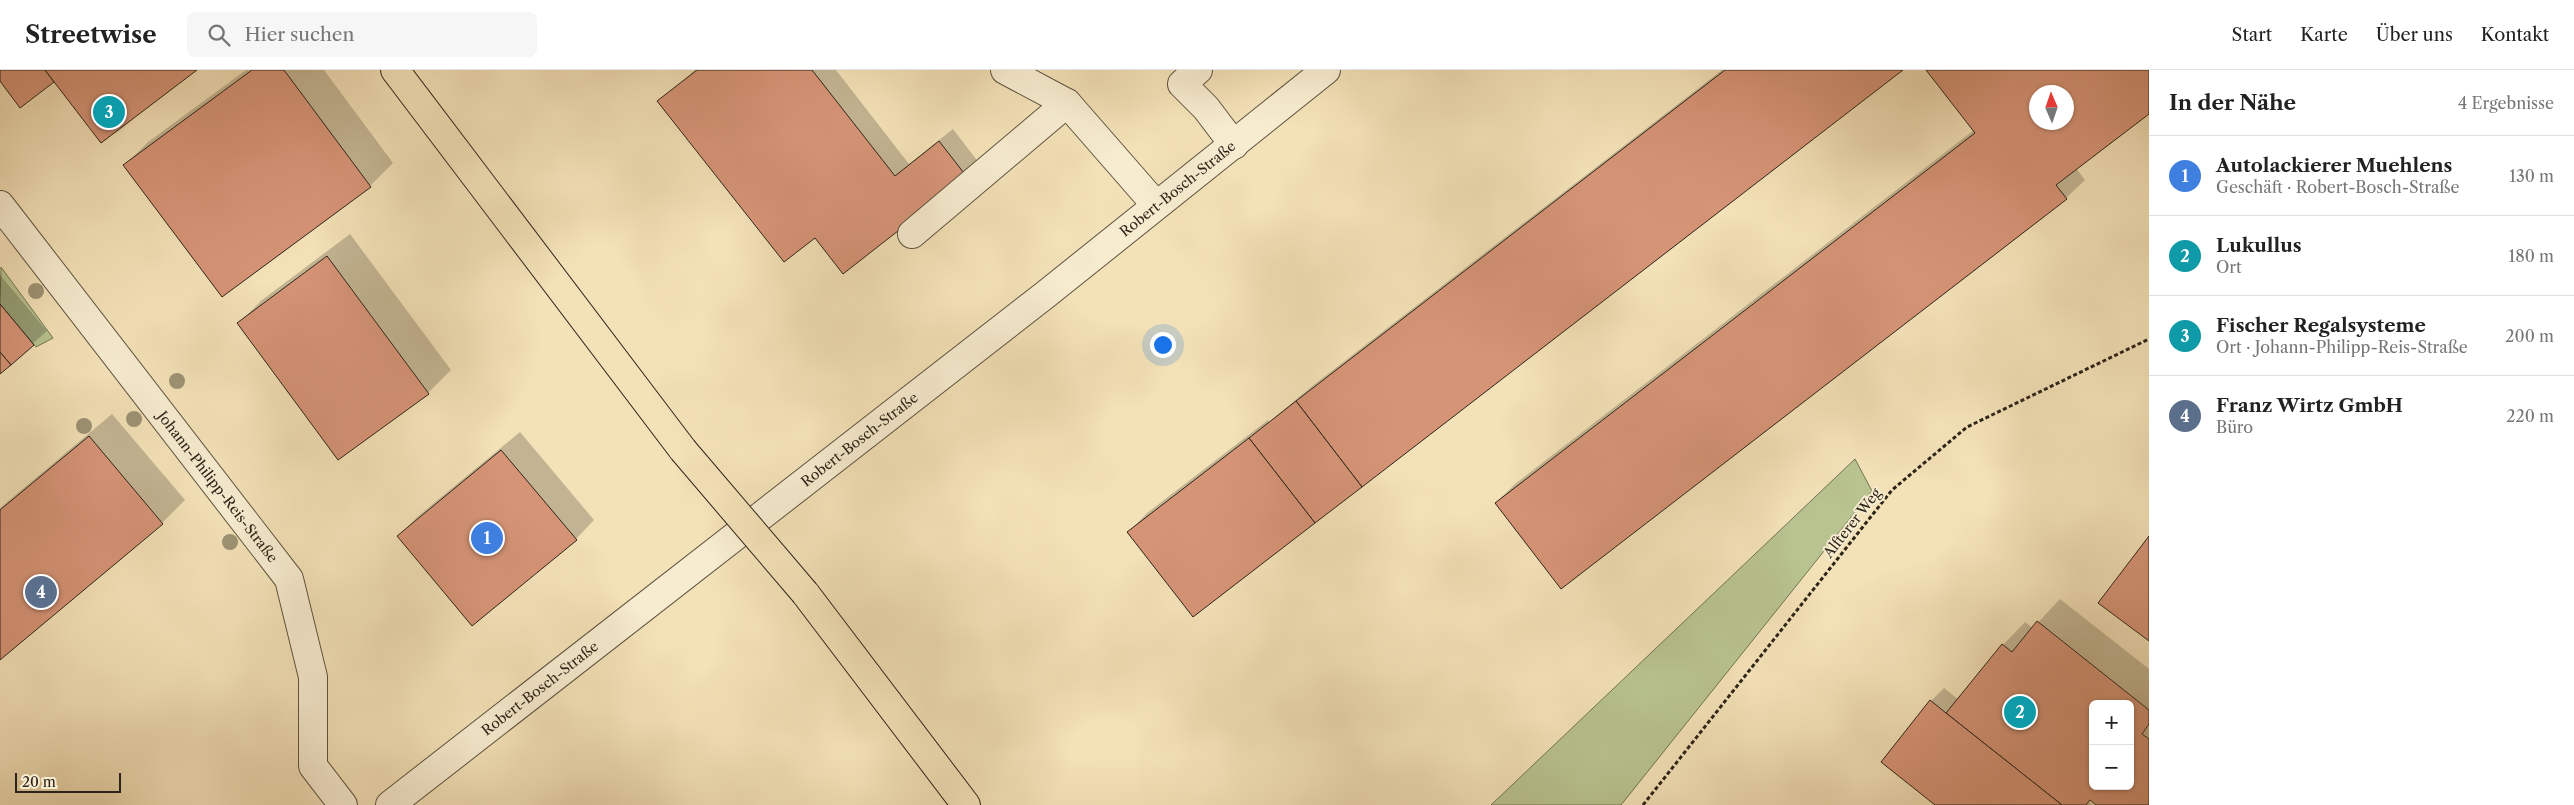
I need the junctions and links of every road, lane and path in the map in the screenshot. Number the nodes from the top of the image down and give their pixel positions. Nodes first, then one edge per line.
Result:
1 (395, 70) edge
2 (1005, 70) edge
3 (1326, 70) edge
4 (1184, 75) edge
5 (1067, 103) junction
6 (1234, 145) junction
7 (0, 205) edge
8 (1156, 205) junction
9 (912, 234) dead end
10 (2149, 339) edge
11 (343, 805) edge
12 (390, 805) edge
13 (966, 805) edge
14 (1643, 805) edge

1 - 13 main road, bridge
2 - 5 street
3 - 6 street, Robert-Bosch-Straße
4 - 6 street
5 - 8 street
5 - 9 street
6 - 8 street, Robert-Bosch-Straße
7 - 11 street, Johann-Philipp-Reis-Straße
8 - 12 street, Robert-Bosch-Straße
10 - 14 path, Alfterer Weg

